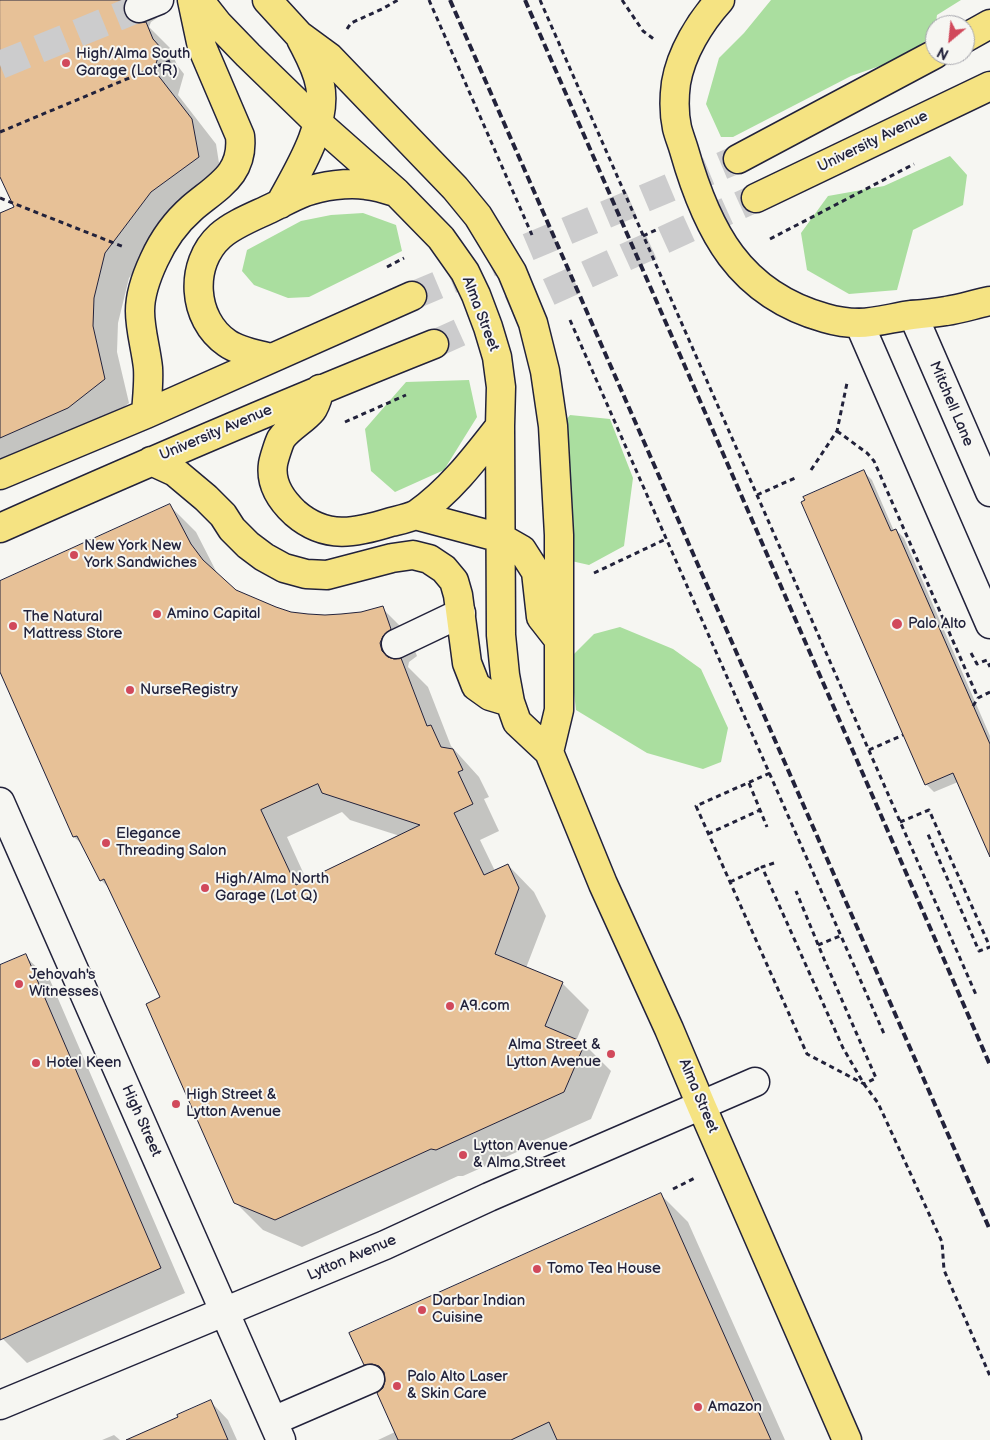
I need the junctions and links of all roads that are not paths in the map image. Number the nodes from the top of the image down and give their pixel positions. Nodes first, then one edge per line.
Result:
1 (192, 0) edge
2 (199, 0) edge
3 (266, 0) edge
4 (720, 0) edge
5 (990, 24) edge
6 (975, 32) edge
7 (299, 35) junction
8 (925, 59) edge
9 (990, 86) edge
10 (318, 123) junction
11 (738, 160) tunnel mouth
12 (396, 192) junction
13 (756, 198) tunnel mouth
14 (280, 204) junction
15 (412, 296) tunnel mouth
16 (990, 301) edge
17 (914, 315) junction
18 (859, 323) junction
19 (434, 344) tunnel mouth
20 (270, 358) junction
21 (320, 389) junction
22 (146, 414) junction
23 (500, 426) junction
24 (151, 461) junction
25 (0, 475) edge
26 (990, 492) edge
27 (415, 515) junction
28 (0, 528) edge
29 (501, 538) junction
30 (461, 613) junction
31 (990, 624) edge
32 (560, 641) junction
33 (396, 644) dead end
34 (510, 702) junction
35 (549, 752) junction
36 (0, 802) edge
37 (755, 1082) dead end
38 (701, 1105) junction
39 (224, 1312) junction
40 (370, 1379) dead end
41 (0, 1405) edge
42 (277, 1430) edge
43 (848, 1440) edge

1 - 22 main road
2 - 10 main road, Alma Street
3 - 7 main road
4 - 18 main road
5 - 6 main road
7 - 10 main road
7 - 32 main road
8 - 11 main road
9 - 13 main road, University Avenue
10 - 12 main road, Alma Street
10 - 14 main road
12 - 14 main road
12 - 23 main road, Alma Street
14 - 20 main road
15 - 20 main road
16 - 17 main road
17 - 18 main road
17 - 26 street, Mitchell Lane
18 - 31 street
19 - 21 main road, University Avenue
20 - 22 main road
21 - 24 main road, University Avenue
21 - 27 main road
22 - 25 main road
23 - 27 main road
23 - 29 main road, Alma Street
24 - 28 main road, University Avenue
24 - 30 main road
27 - 29 main road
29 - 32 main road
29 - 34 main road, Alma Street
30 - 33 street
30 - 34 main road
32 - 35 main road
34 - 35 main road, Alma Street
35 - 38 main road, Alma Street
36 - 39 street, High Street
37 - 38 street, Lytton Avenue
38 - 39 street, Lytton Avenue
38 - 43 main road, Alma Street
39 - 41 street, Lytton Avenue
39 - 42 street, High Street
40 - 42 street

